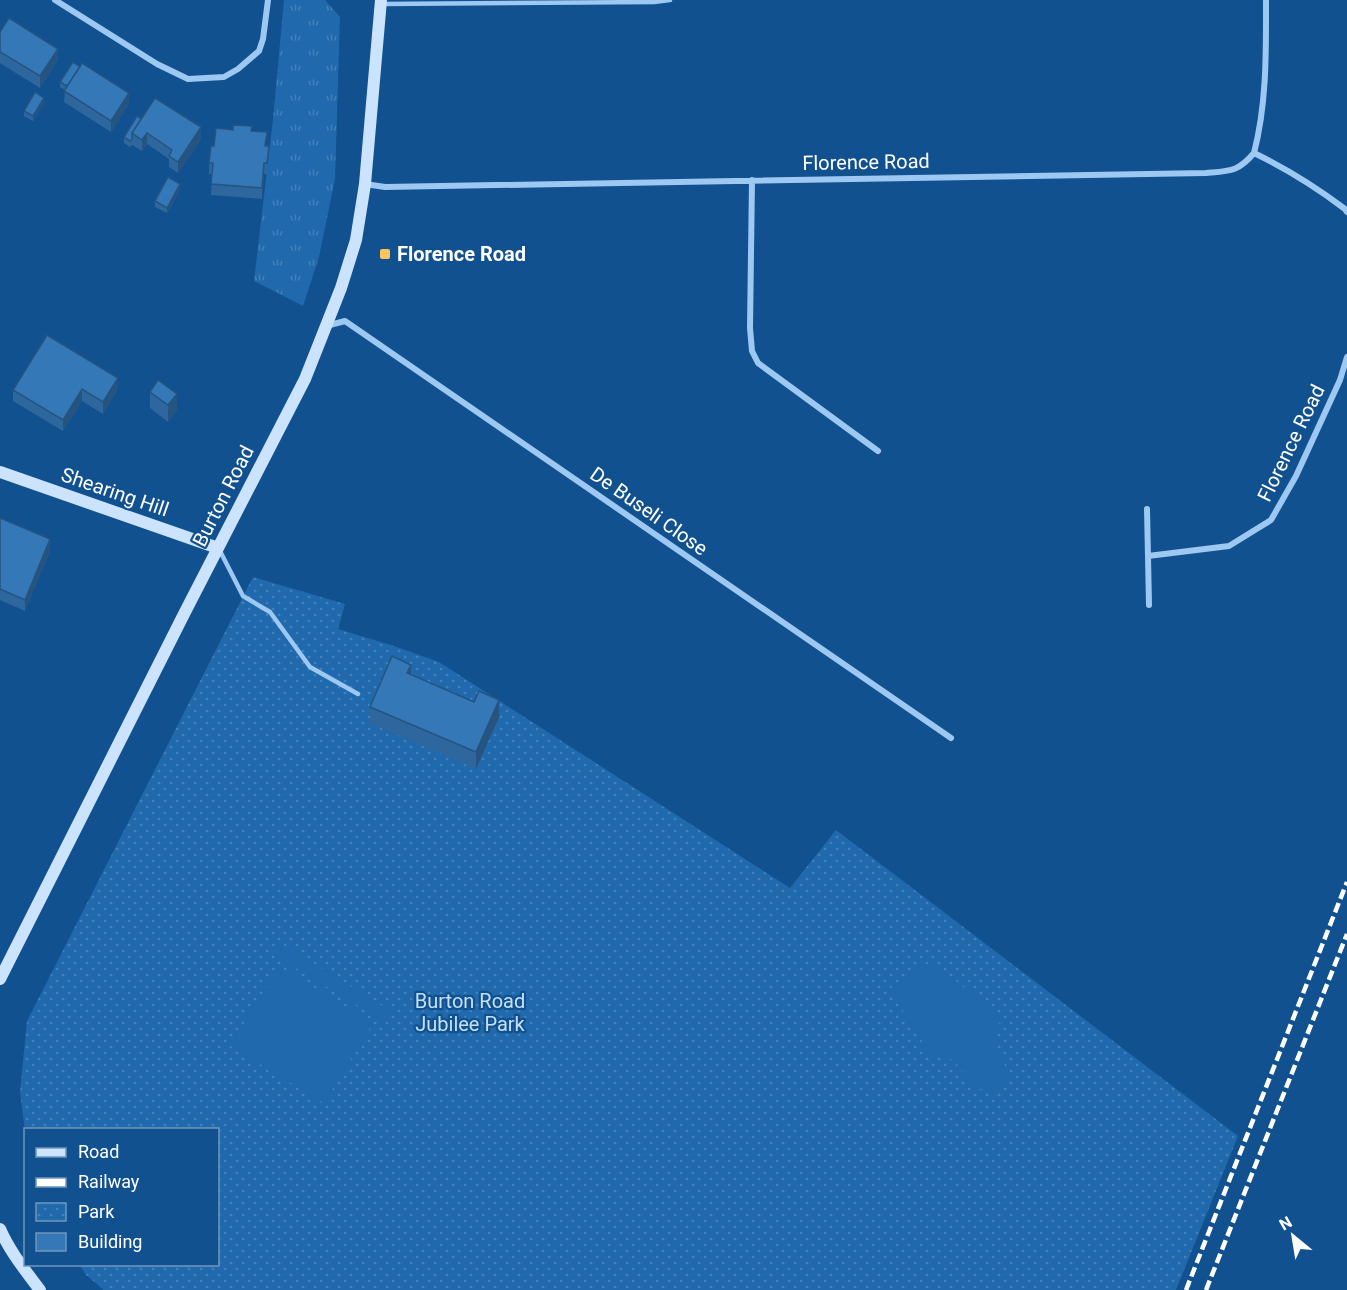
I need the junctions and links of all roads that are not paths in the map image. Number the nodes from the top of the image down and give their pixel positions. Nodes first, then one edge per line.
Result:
1 (55, 0) edge
2 (267, 0) edge
3 (670, 0) edge
4 (1266, 0) edge
5 (380, 2) edge
6 (1254, 153) junction
7 (752, 180) junction
8 (364, 184) junction
9 (1347, 212) edge
10 (326, 326) junction
11 (1347, 357) edge
12 (878, 451) dead end
13 (0, 472) edge
14 (1148, 509) dead end
15 (218, 548) junction
16 (1148, 556) junction
17 (1149, 605) dead end
18 (358, 694) dead end
19 (951, 738) dead end
20 (0, 979) edge
21 (0, 1229) edge
22 (3, 1244) edge
23 (40, 1290) edge

1 - 2 street
3 - 5 lane
4 - 6 street
5 - 8 street, Burton Road
6 - 7 street, Florence Road
6 - 9 street
7 - 8 street, Florence Road
7 - 12 street
8 - 10 street, Burton Road
10 - 15 street, Burton Road
10 - 19 street, De Buseli Close
11 - 16 street, Florence Road
13 - 15 street, Shearing Hill
14 - 16 street
15 - 18 lane
15 - 20 street, Burton Road
16 - 17 street
21 - 22 street
22 - 23 street

